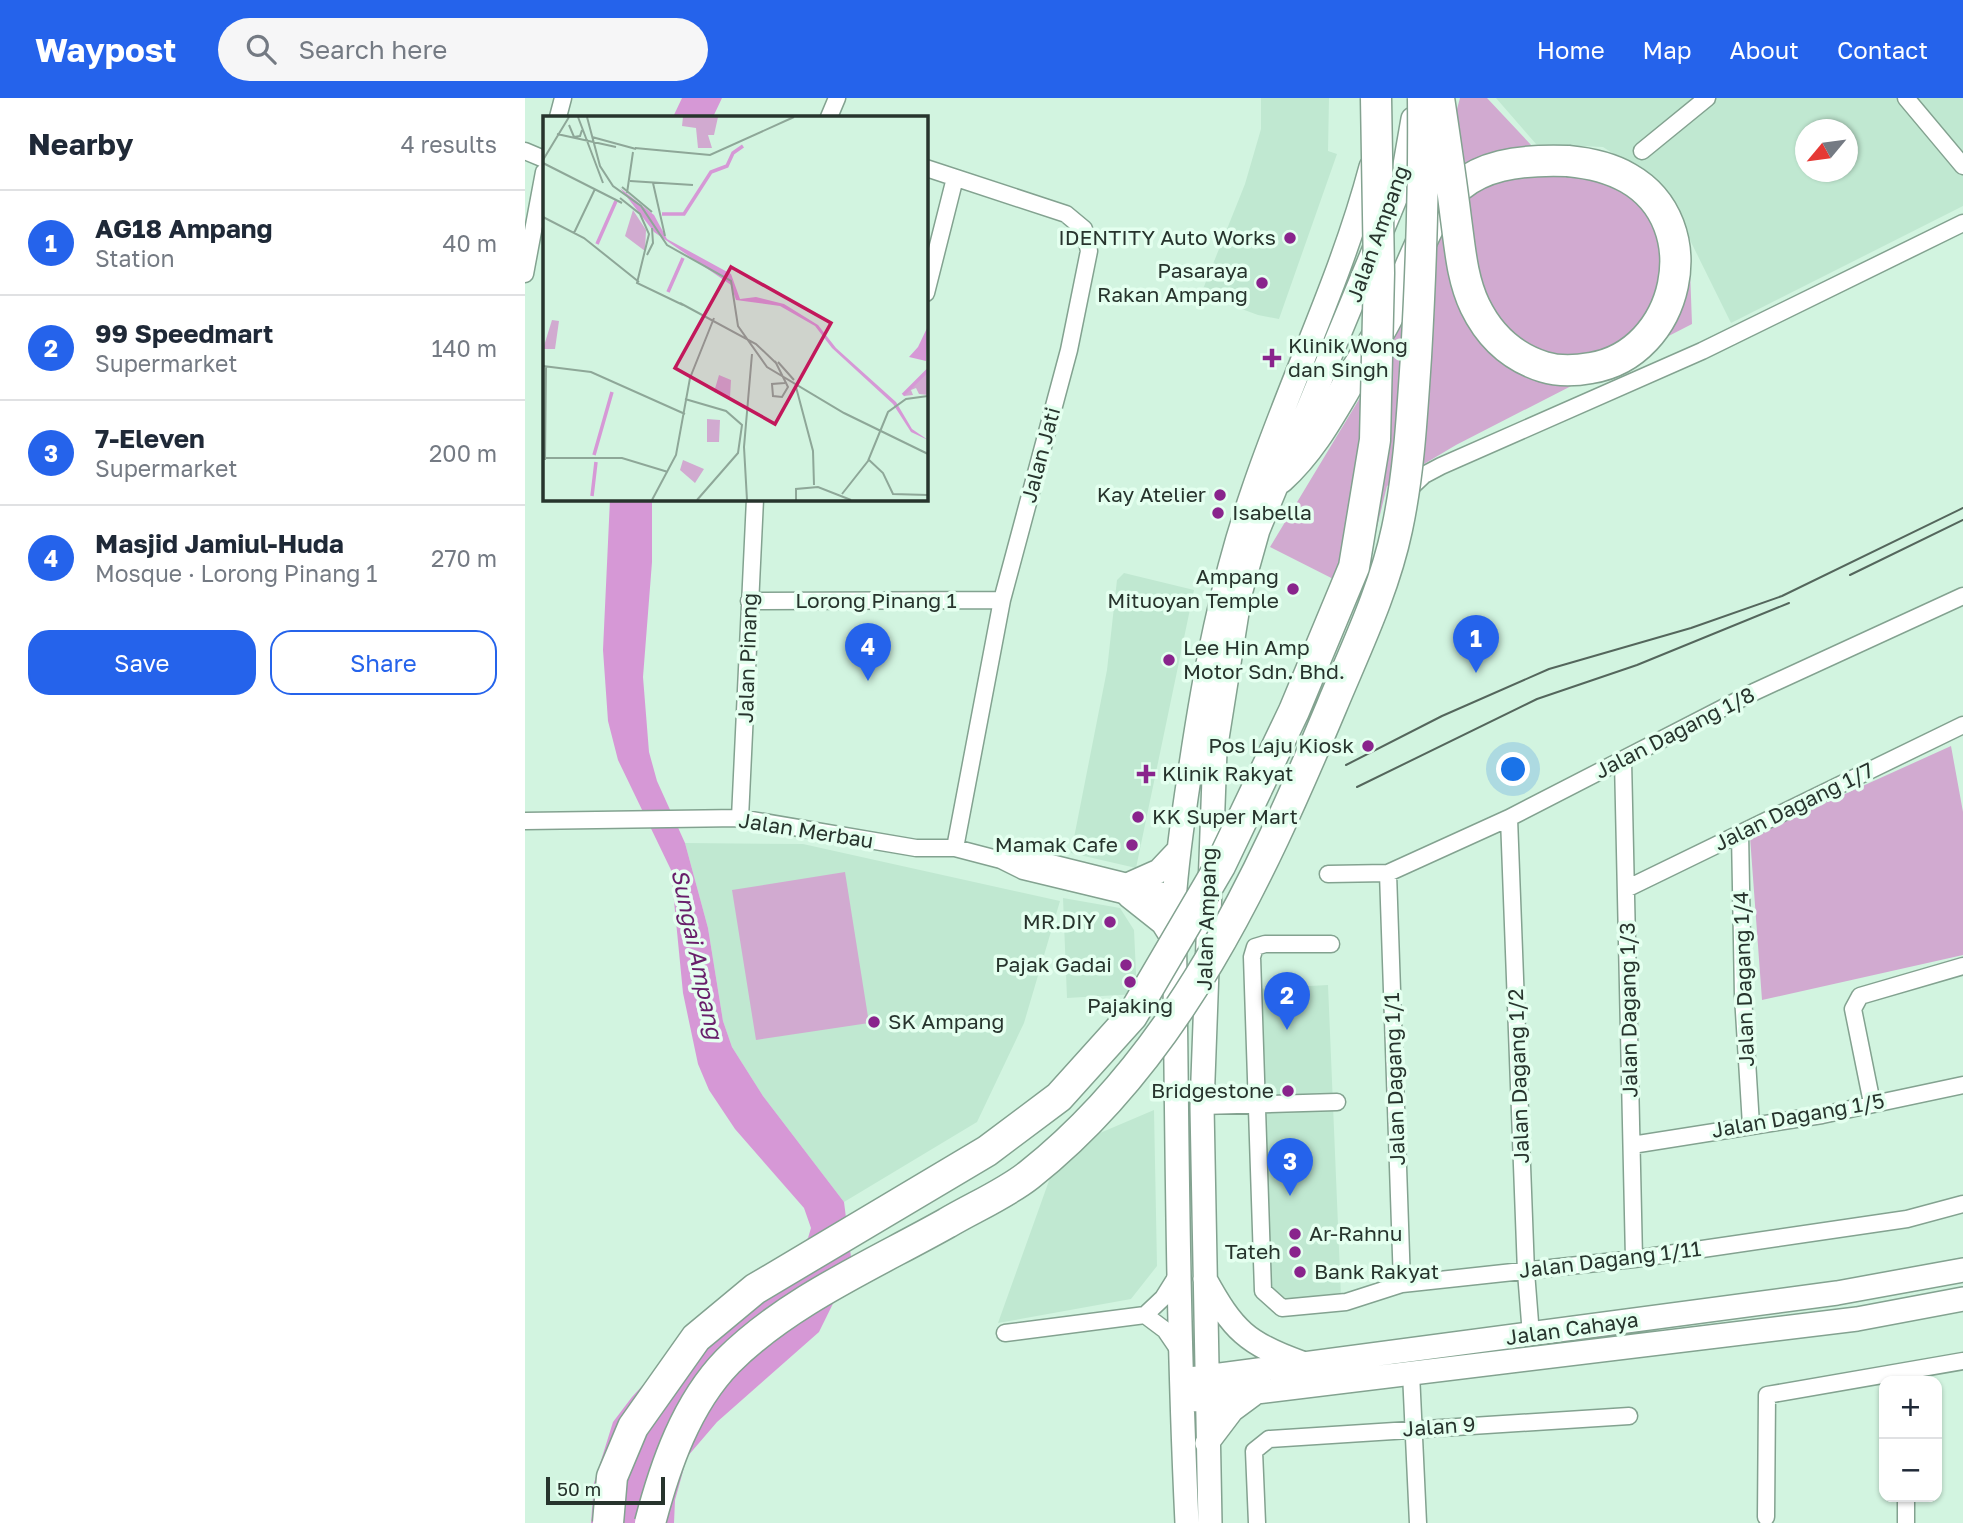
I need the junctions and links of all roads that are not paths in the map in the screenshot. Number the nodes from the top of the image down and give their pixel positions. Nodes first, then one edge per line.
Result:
1 (563, 98) edge
2 (837, 98) edge
3 (1376, 98) edge
4 (1386, 98) edge
5 (1413, 98) edge
6 (1433, 98) edge
7 (1439, 98) edge
8 (1706, 98) edge
9 (1906, 98) edge
10 (1418, 111) edge
11 (558, 116) edge
12 (829, 116) edge
13 (525, 151) edge
14 (1642, 151) dead end
15 (543, 159) edge
16 (1963, 166) edge
17 (927, 168) edge
18 (543, 177) edge
19 (955, 178) junction
20 (1963, 223) edge
21 (525, 274) edge
22 (927, 289) edge
23 (1280, 478) junction
24 (755, 500) edge
25 (1963, 596) edge
26 (1002, 600) junction
27 (749, 601) junction
28 (1342, 663) dead end
29 (1963, 726) edge
30 (1623, 760) junction
31 (1509, 818) junction
32 (732, 819) junction
33 (525, 821) edge
34 (1740, 833) junction
35 (955, 848) junction
36 (1177, 852) junction
37 (1388, 873) junction
38 (1209, 874) junction
39 (1328, 874) dead end
40 (1626, 889) junction
41 (1130, 890) junction
42 (1174, 902) junction
43 (1175, 942) junction
44 (1331, 944) dead end
45 (1963, 966) edge
46 (1203, 1027) junction
47 (1963, 1085) edge
48 (1337, 1102) dead end
49 (1873, 1103) junction
50 (1256, 1104) junction
51 (1202, 1106) junction
52 (1751, 1125) junction
53 (1632, 1145) junction
54 (1963, 1204) edge
55 (1634, 1259) junction
56 (1181, 1268) junction
57 (1963, 1270) edge
58 (1526, 1272) junction
59 (1203, 1277) junction
60 (1402, 1284) junction
61 (1963, 1299) edge
62 (1145, 1315) junction
63 (1005, 1333) dead end
64 (1531, 1335) junction
65 (1180, 1352) junction
66 (1963, 1361) edge
67 (1306, 1364) junction
68 (1411, 1373) junction
69 (1909, 1376) edge
70 (1879, 1380) edge
71 (1206, 1388) junction
72 (1181, 1391) junction
73 (1255, 1393) junction
74 (1629, 1416) dead end
75 (1413, 1429) junction
76 (1207, 1443) junction
77 (1906, 1502) edge
78 (1766, 1517) dead end
79 (607, 1523) edge
80 (650, 1523) edge
81 (1187, 1523) edge
82 (1210, 1523) edge
83 (1257, 1523) edge
84 (1418, 1523) edge
85 (1906, 1523) edge

1 - 11 street
2 - 12 street
3 - 79 highway, bridge
4 - 36 main road, Jalan Ampang
5 - 10 main road, Jalan Ampang
6 - 10 main road
7 - 23 highway, bridge
8 - 14 street
9 - 16 street
10 - 23 main road, Jalan Ampang
10 - 80 highway, bridge
13 - 15 street
17 - 19 street, Jalan Jati
18 - 21 street
19 - 22 street
19 - 26 street, Jalan Jati
20 - 28 street
23 - 38 main road, Jalan Ampang
24 - 27 street, Jalan Pinang
25 - 30 street, Jalan Dagang 1/8
26 - 27 street, Lorong Pinang 1
26 - 35 street, Jalan Jati
27 - 32 street, Jalan Pinang
29 - 34 street, Jalan Dagang 1/7
30 - 31 street, Jalan Dagang 1/8
30 - 40 street, Jalan Dagang 1/3
31 - 37 street, Jalan Dagang 1/8
31 - 58 street, Jalan Dagang 1/2
32 - 33 street, Jalan Merbau
32 - 35 street, Jalan Merbau
34 - 40 street, Jalan Dagang 1/7
34 - 52 street, Jalan Dagang 1/4
35 - 41 street, Jalan Merbau
36 - 41 main road
36 - 42 main road, Jalan Ampang
37 - 39 street
37 - 60 street, Jalan Dagang 1/1
38 - 42 main road
38 - 46 main road, Jalan Ampang
40 - 53 street, Jalan Dagang 1/3
41 - 42 street, Jalan Merbau
41 - 43 main road
42 - 43 main road, Jalan Ampang
42 - 46 main road
43 - 56 main road, Jalan Ampang
44 - 50 street
45 - 49 street
46 - 51 main road, Jalan Ampang
47 - 49 street, Jalan Dagang 1/5
48 - 50 street
49 - 52 street, Jalan Dagang 1/5
50 - 51 street
50 - 60 street, Jalan Dagang 1/11
51 - 59 main road, Jalan Ampang
52 - 53 street, Jalan Dagang 1/5
53 - 55 street, Jalan Dagang 1/3
54 - 55 street, Jalan Dagang 1/11
55 - 58 street, Jalan Dagang 1/11
56 - 62 street
56 - 65 main road, Jalan Ampang
57 - 64 main road, Jalan Cahaya
58 - 60 street, Jalan Dagang 1/11
58 - 64 street, Jalan Dagang 1/2
59 - 67 main road
59 - 71 main road, Jalan Ampang
61 - 68 main road, Jalan Cahaya
62 - 63 street
62 - 65 street
64 - 67 main road, Jalan Cahaya
65 - 72 main road, Jalan Ampang
66 - 69 street
67 - 71 main road, Jalan Cahaya
68 - 73 main road, Jalan Cahaya
68 - 75 street
70 - 78 street
71 - 72 main road, Jalan Cahaya
71 - 73 main road, Jalan Cahaya
71 - 76 main road, Jalan Ampang
72 - 81 main road, Jalan Ampang
73 - 76 main road
74 - 75 street, Jalan 9
75 - 83 street, Jalan 9
75 - 84 street
76 - 82 main road, Jalan Ampang
77 - 85 street

